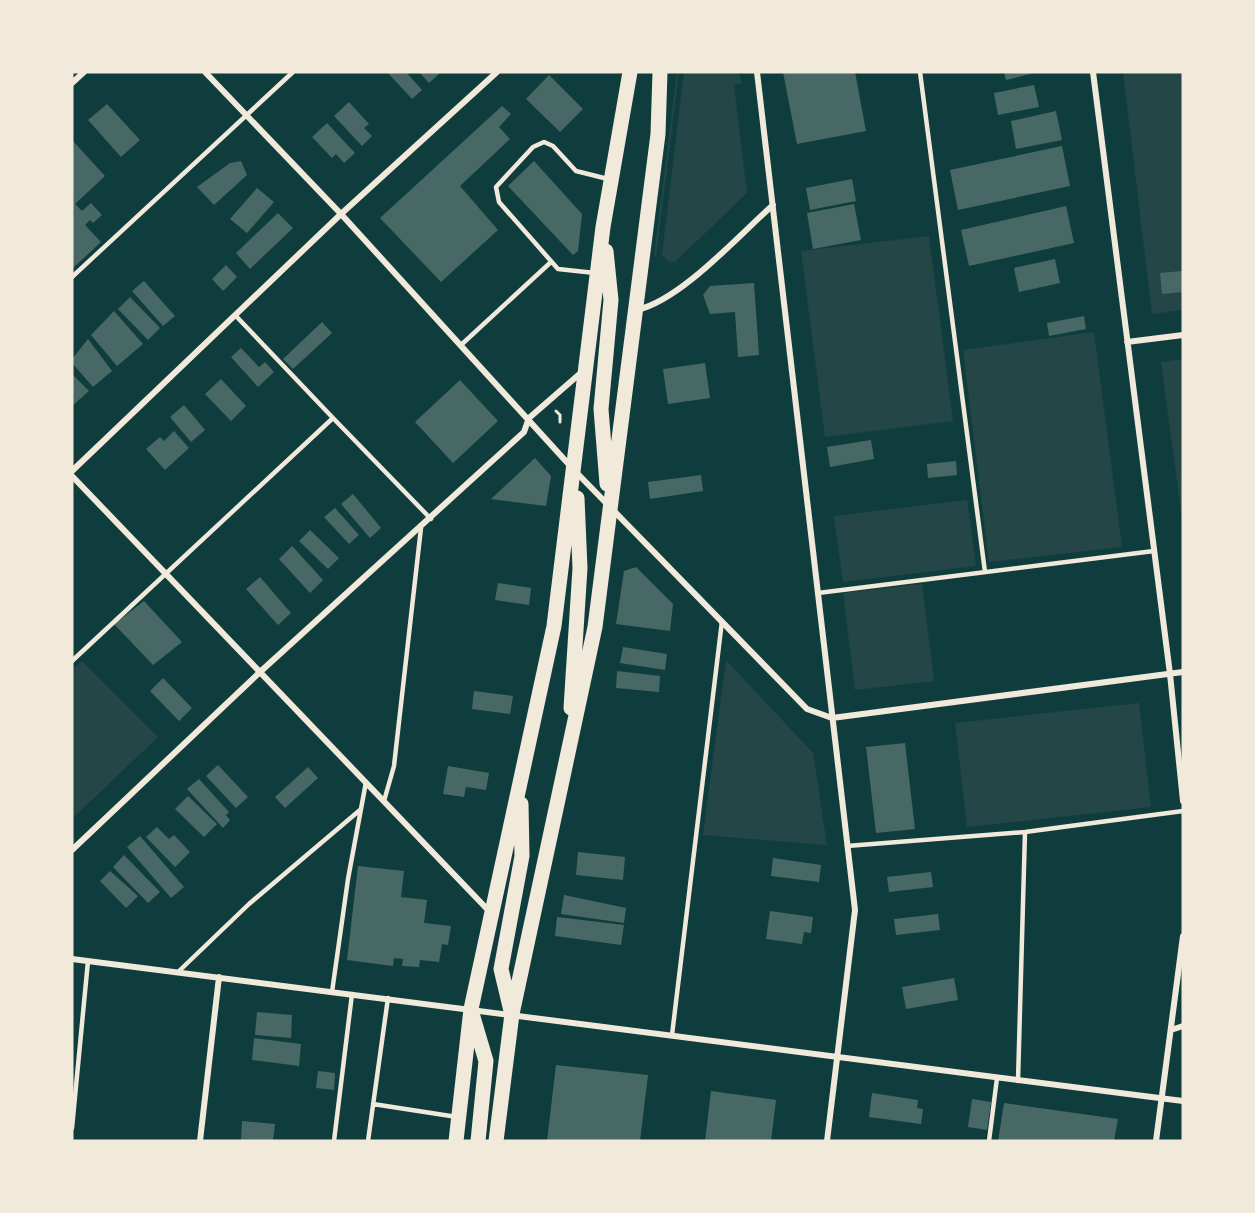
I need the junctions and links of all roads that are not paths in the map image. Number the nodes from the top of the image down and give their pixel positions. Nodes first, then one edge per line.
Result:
1 (84, 72) edge
2 (205, 72) edge
3 (293, 72) edge
4 (497, 72) edge
5 (630, 72) edge
6 (660, 72) edge
7 (757, 72) edge
8 (920, 72) edge
9 (1093, 72) edge
10 (72, 83) edge
11 (246, 115) junction
12 (610, 180) junction
13 (773, 205) junction
14 (341, 214) junction
15 (603, 227) junction
16 (551, 262) junction
17 (598, 273) junction
18 (72, 277) edge
19 (635, 311) junction
20 (235, 315) junction
21 (1183, 335) edge
22 (1127, 342) junction
23 (462, 345) junction
24 (586, 369) junction
25 (333, 418) junction
26 (529, 418) junction
27 (573, 469) junction
28 (72, 471) edge
29 (72, 476) edge
30 (610, 507) junction
31 (431, 519) junction
32 (421, 528) junction
33 (1154, 551) junction
34 (985, 572) junction
35 (166, 574) junction
36 (818, 594) junction
37 (722, 621) junction
38 (72, 661) edge
39 (260, 672) junction
40 (1183, 672) edge
41 (1170, 674) junction
42 (832, 718) junction
43 (570, 741) junction
44 (520, 780) junction
45 (366, 782) junction
46 (384, 801) junction
47 (1183, 801) edge
48 (360, 810) junction
49 (1183, 812) edge
50 (1025, 831) junction
51 (847, 846) junction
52 (72, 850) edge
53 (491, 913) junction
54 (1183, 936) edge
55 (72, 959) edge
56 (88, 960) junction
57 (178, 972) junction
58 (219, 977) junction
59 (332, 992) junction
60 (352, 994) junction
61 (388, 998) junction
62 (471, 1009) junction
63 (512, 1014) junction
64 (1183, 1026) edge
65 (1171, 1030) junction
66 (672, 1035) junction
67 (837, 1058) junction
68 (997, 1078) junction
69 (1018, 1081) junction
70 (1162, 1099) junction
71 (1183, 1101) edge
72 (373, 1104) junction
73 (459, 1118) junction
74 (72, 1128) edge
75 (200, 1141) edge
76 (334, 1141) edge
77 (368, 1141) edge
78 (456, 1141) edge
79 (478, 1141) edge
80 (496, 1141) edge
81 (827, 1141) edge
82 (989, 1141) edge
83 (1156, 1141) edge

1 - 10 street
2 - 11 street
3 - 11 lane
4 - 14 street
5 - 12 main road
6 - 19 main road
7 - 13 street
8 - 34 lane
9 - 22 street
11 - 14 street
11 - 18 lane
12 - 15 main road
12 - 16 lane
13 - 19 street
13 - 36 street
14 - 20 street
14 - 23 street
15 - 17 main road
15 - 30 main road
16 - 17 lane
16 - 23 lane
17 - 24 main road
19 - 30 main road
20 - 25 lane
20 - 28 street
21 - 22 street
22 - 33 street
23 - 26 street
24 - 26 street
24 - 27 main road
25 - 31 lane
25 - 35 lane
26 - 27 street
26 - 31 street
27 - 30 street
27 - 43 main road
27 - 44 main road
29 - 35 street
30 - 37 street
30 - 43 main road
31 - 32 street
32 - 39 street
32 - 46 lane
33 - 34 lane
33 - 41 street
34 - 36 lane
35 - 38 lane
35 - 39 street
36 - 42 street
37 - 42 street
37 - 66 lane
39 - 45 street
39 - 52 street
40 - 41 street
41 - 42 street
41 - 47 street
42 - 51 street
43 - 63 main road
44 - 53 main road
44 - 63 main road
45 - 46 street
45 - 48 lane
46 - 53 street
48 - 57 lane
48 - 59 lane
49 - 50 lane
50 - 51 lane
50 - 69 lane
51 - 67 street
53 - 62 main road
54 - 65 street
55 - 56 street
56 - 57 street
56 - 74 lane
57 - 58 street
58 - 59 street
58 - 75 street
59 - 60 street
60 - 61 street
60 - 76 lane
61 - 62 street
61 - 72 lane
62 - 63 street
62 - 73 main road
62 - 79 main road
63 - 66 street
63 - 80 main road
64 - 65 street
65 - 70 street
66 - 67 street
67 - 68 street
67 - 81 street
68 - 69 street
68 - 82 lane
69 - 70 street
70 - 71 street
70 - 83 street
72 - 73 lane
72 - 77 lane
73 - 78 main road

